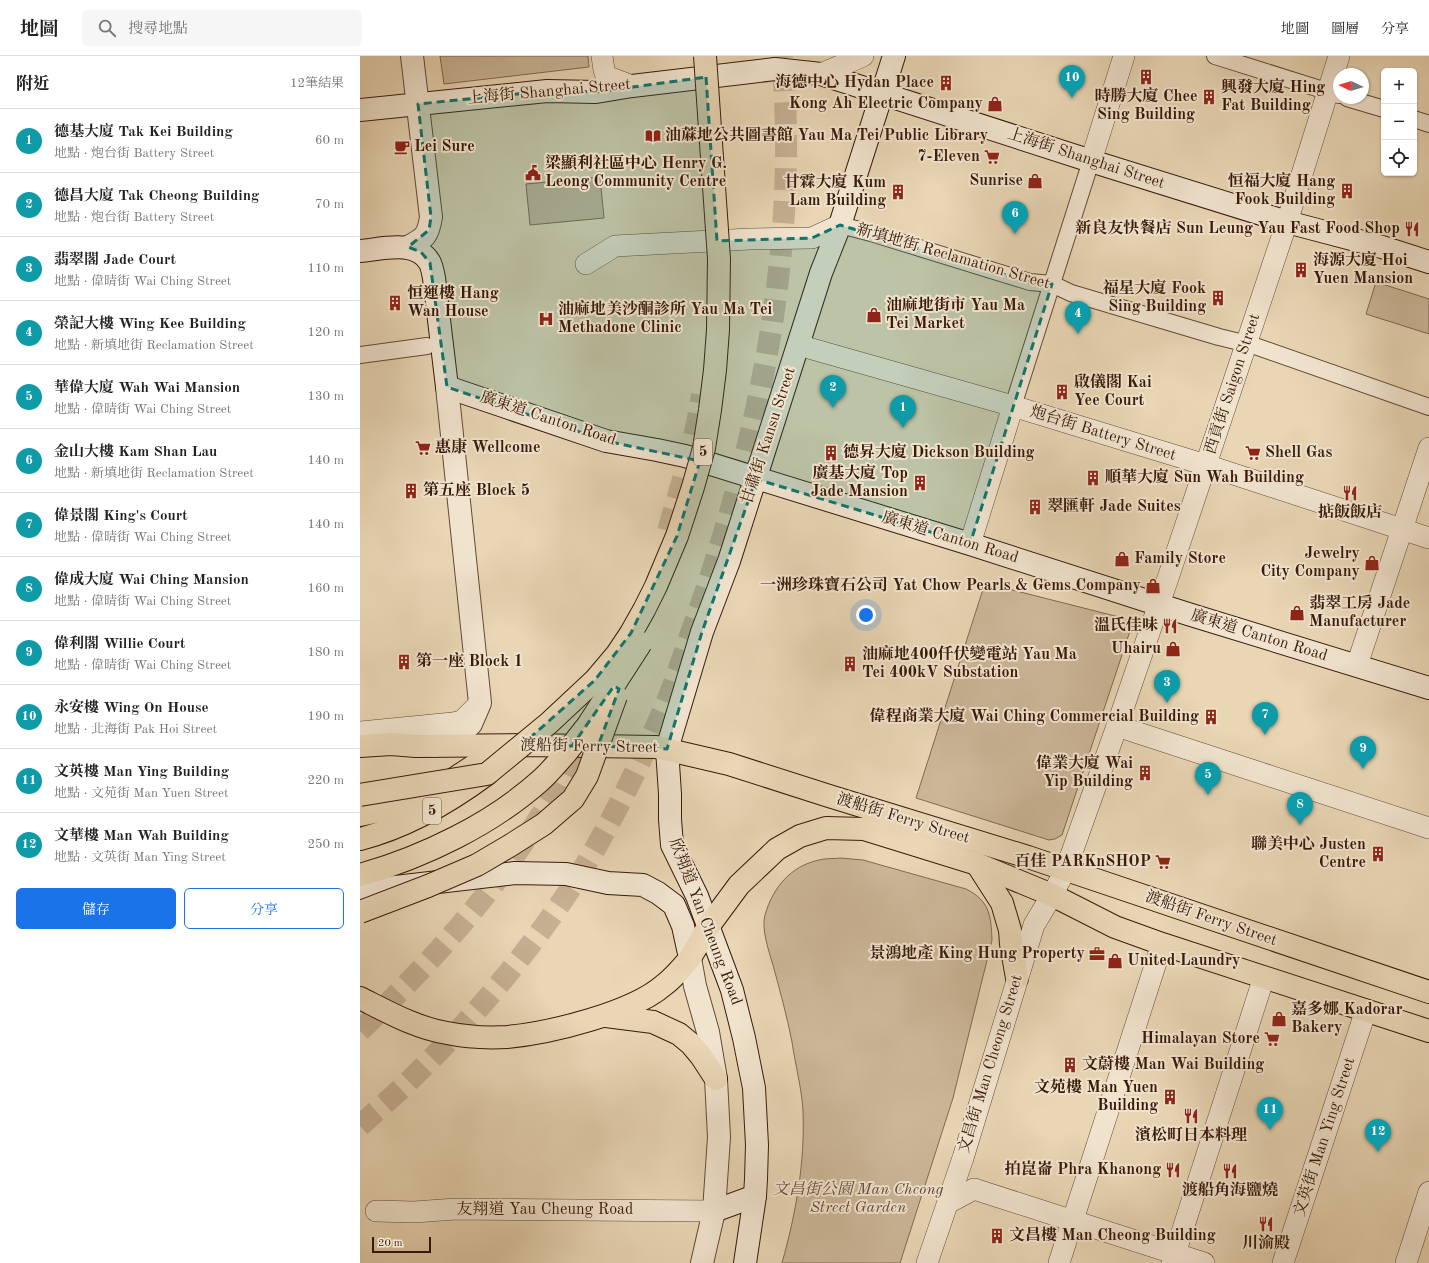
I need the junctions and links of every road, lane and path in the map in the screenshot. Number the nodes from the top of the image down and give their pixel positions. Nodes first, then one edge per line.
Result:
1 (412, 56) edge
2 (602, 56) edge
3 (705, 56) edge
4 (719, 56) edge
5 (863, 56) edge
6 (894, 56) edge
7 (1124, 56) edge
8 (1215, 56) edge
9 (1339, 56) edge
10 (1337, 68) edge
11 (821, 74) junction
12 (632, 86) junction
13 (1333, 93) edge
14 (882, 94) junction
15 (418, 104) junction
16 (1366, 104) edge
17 (1381, 109) edge
18 (360, 110) edge
19 (1417, 120) edge
20 (1429, 124) edge
21 (1092, 161) junction
22 (1287, 222) junction
23 (840, 225) junction
24 (408, 247) junction
25 (360, 252) edge
26 (1429, 262) edge
27 (586, 264) dead end
28 (1052, 284) junction
29 (1246, 343) junction
30 (798, 345) junction
31 (427, 346) dead end
32 (360, 355) edge
33 (448, 387) junction
34 (1014, 406) junction
35 (1429, 407) edge
36 (1429, 448) edge
37 (1206, 465) junction
38 (756, 479) junction
39 (1402, 528) junction
40 (1429, 538) edge
41 (970, 544) junction
42 (1159, 604) junction
43 (629, 661) junction
44 (1357, 666) junction
45 (1429, 688) edge
46 (480, 703) junction
47 (1117, 726) junction
48 (386, 729) junction
49 (360, 732) edge
50 (360, 746) edge
51 (425, 746) junction
52 (504, 746) junction
53 (667, 749) junction
54 (487, 774) junction
55 (360, 795) edge
56 (360, 815) edge
57 (670, 819) joint
58 (1429, 828) edge
59 (360, 839) edge
60 (978, 864) junction
61 (1066, 869) junction
62 (360, 875) edge
63 (360, 891) edge
64 (1052, 896) junction
65 (360, 912) edge
66 (708, 928) junction
67 (1162, 944) junction
68 (690, 958) junction
69 (1264, 977) junction
70 (1017, 978) junction
71 (1429, 992) edge
72 (360, 998) edge
73 (1366, 1010) junction
74 (604, 1016) junction
75 (1429, 1031) edge
76 (716, 1079) junction
77 (963, 1158) junction
78 (974, 1189) junction
79 (1429, 1192) edge
80 (755, 1196) junction
81 (948, 1203) junction
82 (376, 1211) dead end
83 (714, 1211) junction
84 (1073, 1221) junction
85 (1173, 1258) edge
86 (702, 1263) edge
87 (745, 1263) edge
88 (927, 1263) edge
89 (1060, 1263) edge
90 (1204, 1263) edge
91 (1284, 1263) edge
92 (1406, 1263) edge

1 - 15 main road
2 - 12 street
3 - 54 main road, 5, bridge
4 - 43 main road, 5, bridge
5 - 11 street
6 - 14 main road, 甘肅街 Kansu Street
7 - 21 street
8 - 13 street
9 - 10 street, 西貢街 Saigon Street
11 - 12 main road, 上海街 Shanghai Street
11 - 14 main road, 上海街 Shanghai Street
12 - 15 main road, 上海街 Shanghai Street
13 - 22 street, 西貢街 Saigon Street
14 - 21 main road, 上海街 Shanghai Street
14 - 23 main road, 甘肅街 Kansu Street
15 - 18 main road, 上海街 Shanghai Street
15 - 24 main road
16 - 17 street
19 - 20 street
21 - 22 main road, 上海街 Shanghai Street
21 - 28 street
22 - 26 main road, 上海街 Shanghai Street
22 - 29 street, 西貢街 Saigon Street
23 - 27 street, 新填地街 Reclamation Street
23 - 28 street, 新填地街 Reclamation Street
23 - 30 main road, 甘肅街 Kansu Street
24 - 25 main road
24 - 33 main road
28 - 29 street, 新填地街 Reclamation Street
28 - 34 street
29 - 35 street, 新填地街 Reclamation Street
29 - 37 street, 西貢街 Saigon Street
30 - 34 street, 炮台街 Battery Street
30 - 38 main road, 甘肅街 Kansu Street
31 - 32 street
33 - 38 main road, 廣東道 Canton Road
33 - 46 main road
34 - 37 street, 炮台街 Battery Street
34 - 41 street
36 - 39 street
37 - 39 street, 炮台街 Battery Street
37 - 42 street, 西貢街 Saigon Street
38 - 41 main road, 廣東道 Canton Road
38 - 53 main road, 甘肅街 Kansu Street
39 - 40 street, 炮台街 Battery Street
39 - 44 street
41 - 42 main road, 廣東道 Canton Road
42 - 44 main road, 廣東道 Canton Road
42 - 47 street, 西貢街 Saigon Street
43 - 62 main road, 5, bridge
43 - 65 main road, bridge
44 - 45 main road, 廣東道 Canton Road
46 - 48 street
46 - 51 main road
47 - 58 street
47 - 61 street, 西貢街 Saigon Street
48 - 49 street
48 - 51 main road
50 - 51 main road, 渡船街 Ferry Street
51 - 52 main road, 渡船街 Ferry Street
52 - 53 main road, 渡船街 Ferry Street
52 - 56 main road
53 - 57 main road, 甘肅街 Kansu Street
53 - 61 main road, 渡船街 Ferry Street
54 - 55 main road, bridge
54 - 59 main road, 5
57 - 66 main road, 欣翔道 Yan Cheung Road
60 - 64 main road, 渡船街 Ferry Street
60 - 66 main road, 渡船街 Ferry Street
60 - 70 main road
61 - 64 street, 文昌街 Man Cheong Street
61 - 71 main road, 渡船街 Ferry Street
63 - 68 main road, 欣翔道 Yan Cheung Road
64 - 67 main road, 渡船街 Ferry Street
64 - 70 street, 文昌街 Man Cheong Street
66 - 68 main road, 渡船街 Ferry Street
66 - 80 main road, 欣翔道 Yan Cheung Road
67 - 69 main road, 渡船街 Ferry Street
67 - 84 street
68 - 74 main road, 渡船街 Ferry Street
68 - 76 main road, 欣翔道 Yan Cheung Road
69 - 73 main road, 渡船街 Ferry Street
69 - 85 street
70 - 77 street, 文昌街 Man Cheong Street
72 - 74 main road
73 - 75 main road, 渡船街 Ferry Street
73 - 91 street, 文英街 Man Ying Street
74 - 76 main road
76 - 83 main road, 欣翔道 Yan Cheung Road
77 - 78 street
77 - 81 street, 文昌街 Man Cheong Street
78 - 81 street
78 - 84 street
79 - 92 street
80 - 83 main road
80 - 87 main road, 欣翔道 Yan Cheung Road
81 - 88 street, 文昌街 Man Cheong Street
82 - 83 street, 友翔道 Yau Cheung Road
83 - 86 main road, 欣翔道 Yan Cheung Road
84 - 85 street
84 - 89 street
85 - 90 street

